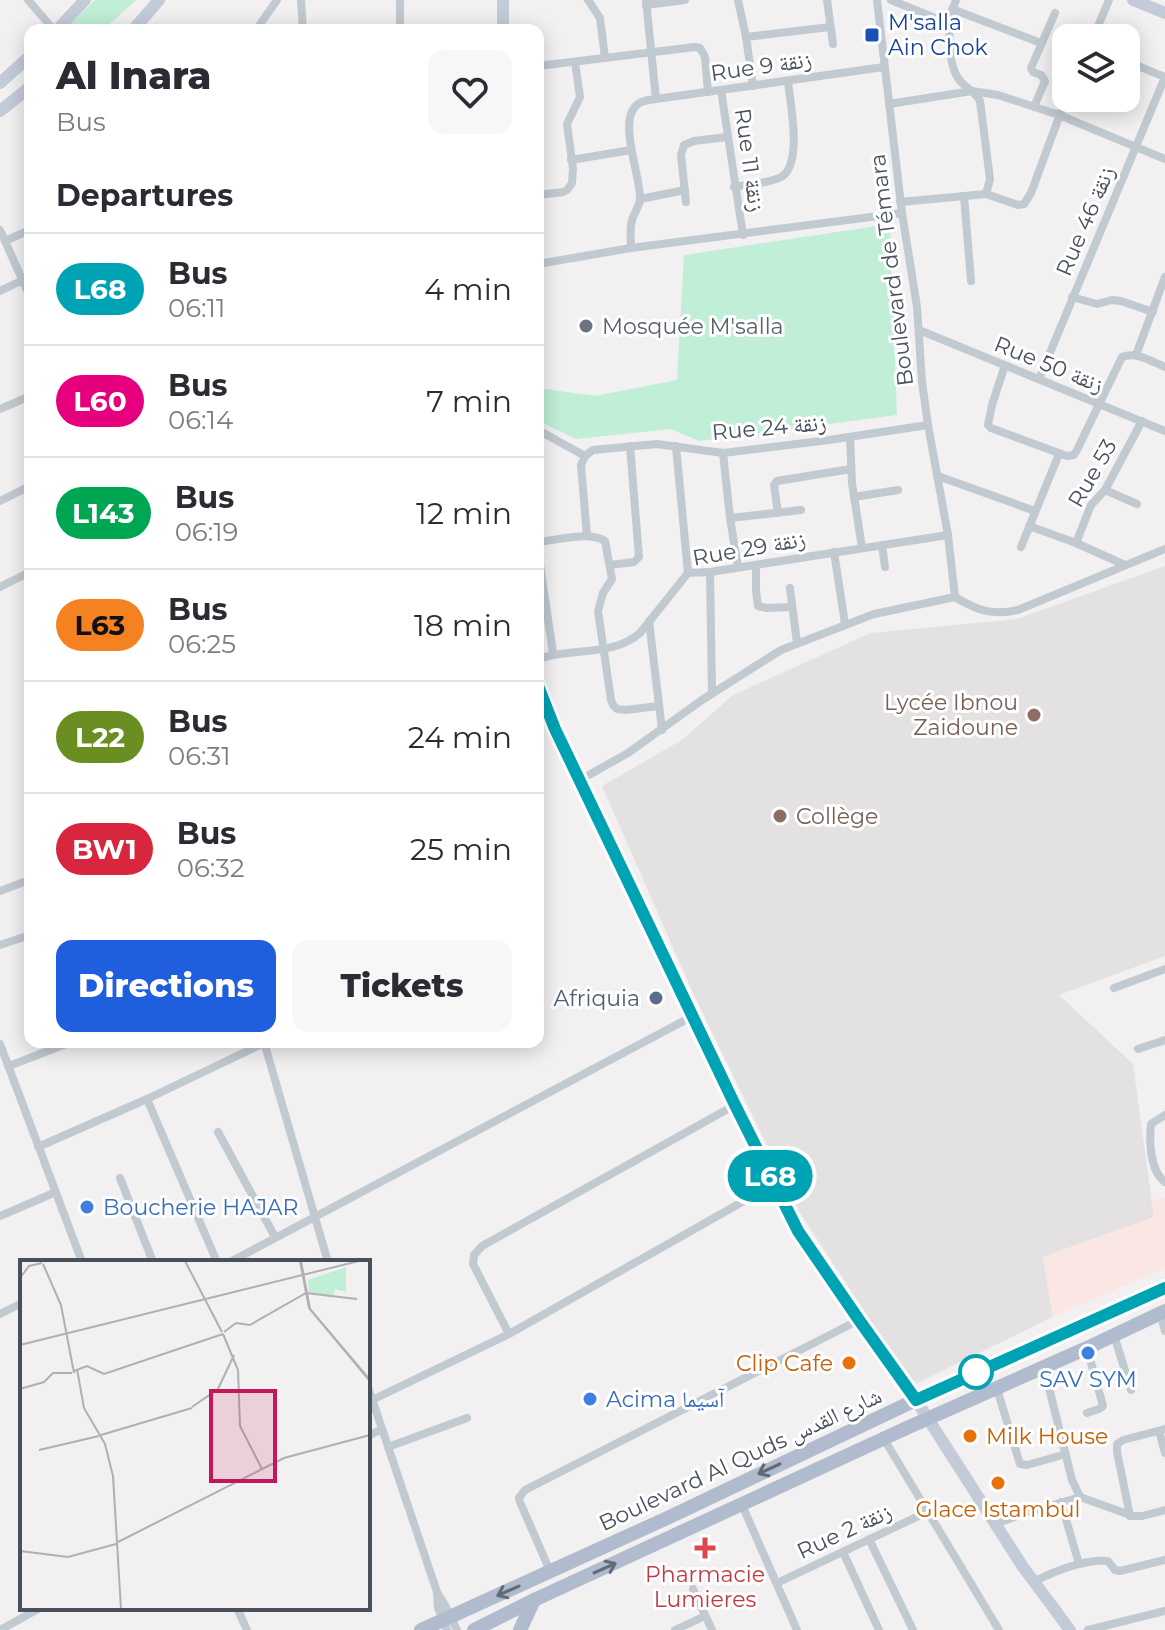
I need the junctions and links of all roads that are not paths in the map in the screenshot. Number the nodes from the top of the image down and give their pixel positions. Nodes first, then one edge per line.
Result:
1 (28, 0) edge
2 (85, 0) edge
3 (159, 0) edge
4 (277, 0) edge
5 (301, 0) edge
6 (400, 0) edge
7 (503, 0) edge
8 (588, 0) edge
9 (685, 0) edge
10 (738, 0) edge
11 (827, 0) edge
12 (877, 0) edge
13 (891, 0) edge
14 (1109, 0) edge
15 (1133, 0) edge
16 (646, 2) edge
17 (954, 5) edge
18 (1055, 13) dead end
19 (1165, 13) edge
20 (50, 24) edge
21 (62, 24) edge
22 (138, 24) edge
23 (260, 24) edge
24 (303, 24) edge
25 (400, 24) edge
26 (503, 24) edge
27 (950, 24) junction
28 (1099, 24) edge
29 (830, 27) junction
30 (746, 37) junction
31 (1041, 43) junction
32 (833, 44) dead end
33 (651, 51) junction
34 (605, 58) junction
35 (24, 61) edge
36 (575, 62) junction
37 (544, 65) edge
38 (884, 67) junction
39 (1140, 67) edge
40 (1165, 77) edge
41 (788, 81) junction
42 (0, 83) edge
43 (753, 86) junction
44 (721, 90) junction
45 (972, 91) junction
46 (24, 92) edge
47 (708, 92) junction
48 (656, 99) junction
49 (889, 104) junction
50 (1034, 107) junction
51 (0, 111) edge
52 (1060, 112) edge
53 (1059, 115) junction
54 (727, 137) junction
55 (1136, 147) junction
56 (631, 150) junction
57 (1165, 159) edge
58 (571, 160) junction
59 (734, 187) junction
60 (685, 190) junction
61 (544, 194) edge
62 (986, 194) junction
63 (964, 196) junction
64 (640, 199) junction
65 (686, 202) dead end
66 (900, 202) junction
67 (902, 213) junction
68 (0, 230) edge
69 (24, 233) edge
70 (743, 235) junction
71 (5, 241) junction
72 (631, 248) junction
73 (544, 263) edge
74 (1165, 277) edge
75 (23, 280) joint
76 (971, 281) dead end
77 (0, 291) edge
78 (1072, 297) junction
79 (1153, 312) junction
80 (919, 330) junction
81 (1136, 355) junction
82 (1005, 365) junction
83 (1165, 367) edge
84 (1039, 379) junction
85 (24, 399) edge
86 (1099, 404) junction
87 (0, 409) edge
88 (1142, 421) junction
89 (928, 425) junction
90 (1165, 431) edge
91 (544, 433) edge
92 (850, 437) junction
93 (630, 446) junction
94 (676, 446) junction
95 (723, 453) junction
96 (1059, 454) junction
97 (585, 456) junction
98 (851, 469) junction
99 (938, 476) junction
100 (24, 489) edge
101 (898, 490) dead end
102 (1105, 490) junction
103 (854, 497) junction
104 (0, 501) edge
105 (1137, 504) dead end
106 (801, 510) dead end
107 (1035, 511) junction
108 (778, 513) junction
109 (730, 518) junction
110 (1029, 526) junction
111 (948, 535) junction
112 (587, 536) junction
113 (544, 541) edge
114 (1076, 543) junction
115 (882, 545) junction
116 (1021, 547) dead end
117 (862, 548) junction
118 (1165, 549) edge
119 (834, 552) junction
120 (610, 565) junction
121 (756, 565) junction
122 (1125, 565) junction
123 (738, 567) junction
124 (885, 567) dead end
125 (710, 572) junction
126 (688, 573) junction
127 (24, 575) edge
128 (0, 587) edge
129 (790, 588) dead end
130 (544, 592) edge
131 (955, 597) junction
132 (792, 607) junction
133 (649, 621) junction
134 (845, 624) junction
135 (797, 643) junction
136 (603, 648) junction
137 (553, 653) junction
138 (544, 657) edge
139 (712, 693) junction
140 (544, 701) edge
141 (658, 706) junction
142 (662, 730) junction
143 (580, 780) junction
144 (24, 882) edge
145 (0, 891) edge
146 (24, 937) edge
147 (0, 945) edge
148 (1165, 969) edge
149 (1114, 988) dead end
150 (693, 1016) junction
151 (1165, 1040) edge
152 (0, 1044) edge
153 (56, 1048) edge
154 (252, 1048) edge
155 (266, 1048) edge
156 (1138, 1049) dead end
157 (9, 1066) junction
158 (147, 1099) junction
159 (735, 1105) junction
160 (1165, 1115) edge
161 (218, 1132) dead end
162 (38, 1147) junction
163 (120, 1178) dead end
164 (1165, 1182) edge
165 (774, 1184) junction
166 (56, 1192) junction
167 (0, 1216) edge
168 (313, 1216) junction
169 (275, 1237) junction
170 (81, 1260) edge
171 (152, 1260) edge
172 (216, 1260) edge
173 (234, 1260) edge
174 (327, 1260) edge
175 (1165, 1288) edge
176 (20, 1304) edge
177 (1162, 1312) edge
178 (0, 1314) edge
179 (859, 1320) junction
180 (1165, 1331) edge
181 (509, 1334) junction
182 (1114, 1335) junction
183 (1087, 1348) junction
184 (1044, 1368) junction
185 (997, 1389) junction
186 (1131, 1390) dead end
187 (370, 1394) edge
188 (372, 1400) junction
189 (916, 1400) junction
190 (1087, 1413) dead end
191 (467, 1418) dead end
192 (928, 1419) junction
193 (382, 1429) junction
194 (1162, 1430) edge
195 (370, 1435) edge
196 (884, 1439) junction
197 (388, 1447) junction
198 (1165, 1453) edge
199 (1066, 1454) junction
200 (1080, 1497) junction
201 (1061, 1502) junction
202 (742, 1505) junction
203 (1165, 1510) edge
204 (927, 1512) junction
205 (1130, 1516) junction
206 (995, 1524) junction
207 (869, 1539) junction
208 (843, 1552) junction
209 (1165, 1560) edge
210 (1079, 1564) junction
211 (550, 1571) junction
212 (1033, 1582) junction
213 (777, 1583) junction
214 (693, 1589) dead end
215 (534, 1600) junction
216 (36, 1610) edge
217 (238, 1610) edge
218 (1165, 1611) edge
219 (705, 1616) junction
220 (449, 1624) edge
221 (0, 1630) edge
222 (247, 1630) edge
223 (421, 1630) edge
224 (474, 1630) edge
225 (520, 1630) edge
226 (675, 1630) edge
227 (712, 1630) edge
228 (797, 1630) edge
229 (879, 1630) edge
230 (913, 1630) edge
231 (999, 1630) edge
232 (1070, 1630) edge
233 (1088, 1630) edge

1 - 20 street
2 - 21 main road
3 - 22 main road
4 - 23 street
5 - 24 street
6 - 25 street
7 - 26 main road
8 - 34 street
9 - 16 street
10 - 30 street
11 - 29 street
12 - 38 street, Boulevard de Témara
13 - 27 street
14 - 28 street
15 - 19 main road
16 - 33 street
17 - 27 street
17 - 31 street
18 - 31 street
27 - 45 street
29 - 30 street
29 - 32 street
30 - 43 street
31 - 50 street
33 - 34 street
33 - 47 street
33 - 48 street
34 - 36 street
35 - 42 main road
36 - 37 street
36 - 58 street
38 - 41 street, Rue 9 زنقة
38 - 49 street, Boulevard de Témara
39 - 40 street
40 - 55 street, Rue 46 زنقة
41 - 43 street, Rue 9 زنقة
41 - 59 street
43 - 44 street, Rue 9 زنقة
44 - 47 street, Rue 9 زنقة
44 - 54 street, Rue 11 زنقة
45 - 49 street
45 - 50 street
45 - 62 street
46 - 51 main road
47 - 48 street, Rue 9 زنقة
48 - 56 street, Rue 9 زنقة
49 - 66 street, Boulevard de Témara
50 - 53 street
52 - 53 street
53 - 55 street
53 - 62 street
54 - 59 street, Rue 11 زنقة
54 - 60 street
55 - 57 street
55 - 78 street, Rue 46 زنقة
56 - 58 street
56 - 64 street
58 - 61 street
59 - 70 street, Rue 11 زنقة
60 - 64 street
60 - 65 street
62 - 63 street
63 - 66 street
63 - 76 street
64 - 72 street
66 - 67 street, Boulevard de Témara
67 - 70 street
67 - 80 street, Boulevard de Témara
68 - 71 street
69 - 71 street
70 - 72 street
71 - 75 street
72 - 73 street
74 - 79 street
75 - 77 street
78 - 79 street
78 - 84 street, Rue 46 زنقة
79 - 81 street
80 - 82 street, Rue 50 زنقة
80 - 89 street, Boulevard de Témara
81 - 83 street
81 - 86 street
82 - 84 street, Rue 50 زنقة
82 - 96 street
84 - 86 street, Rue 50 زنقة
85 - 87 street
86 - 88 street, Rue 50 زنقة
86 - 96 street
88 - 90 street, Rue 50 زنقة
88 - 102 street, Rue 53
89 - 92 street, Rue 24 زنقة
89 - 99 street, Boulevard de Témara
91 - 97 street
92 - 95 street, Rue 24 زنقة
92 - 98 street
93 - 94 street, Rue 24 زنقة
93 - 97 street, Rue 24 زنقة
93 - 120 street
94 - 95 street, Rue 24 زنقة
94 - 126 street
95 - 109 street
96 - 107 street
97 - 112 street
98 - 103 street
98 - 108 street
99 - 107 street
99 - 111 street, Boulevard de Témara
100 - 104 street
101 - 103 street
102 - 105 street
102 - 114 street, Rue 53
103 - 117 street
106 - 108 street
107 - 110 street
108 - 109 street
109 - 123 street
110 - 114 street
110 - 116 street
111 - 115 street, Rue 29 زنقة
111 - 131 street, Boulevard de Témara
112 - 113 street
112 - 120 street
114 - 122 street
115 - 117 street, Rue 29 زنقة
115 - 124 street
117 - 119 street, Rue 29 زنقة
118 - 122 street
119 - 121 street, Rue 29 زنقة
119 - 134 street
120 - 136 street
121 - 123 street, Rue 29 زنقة
121 - 132 street
122 - 131 street
123 - 125 street, Rue 29 زنقة
125 - 126 street, Rue 29 زنقة
125 - 139 street
126 - 133 street, Rue 29 زنقة
127 - 128 street
129 - 132 street
130 - 137 street
131 - 134 street
132 - 135 street
133 - 136 street, Rue 29 زنقة
133 - 141 street
134 - 135 street
135 - 139 street
136 - 137 street, Rue 29 زنقة
136 - 141 street
137 - 138 street, Rue 29 زنقة
139 - 142 street
140 - 143 main road
141 - 142 street
142 - 143 street
143 - 150 main road
144 - 145 street
146 - 147 street
148 - 149 street
150 - 159 main road
150 - 168 street
151 - 156 street
152 - 157 street
153 - 157 street
154 - 158 street
155 - 168 street
157 - 162 street
158 - 162 street
158 - 172 street
159 - 165 main road
159 - 181 street
160 - 164 street
161 - 169 street
162 - 166 street
163 - 171 street
165 - 179 main road
165 - 181 street
166 - 167 street
166 - 170 street
168 - 169 street
168 - 174 street
169 - 173 street
175 - 189 main road, Boulevard Al Quds شارع القدس
176 - 178 street
177 - 180 street
177 - 182 main road, Boulevard Al Quds شارع القدس
179 - 189 main road
179 - 211 street
181 - 188 street
182 - 183 main road, Boulevard Al Quds شارع القدس
182 - 186 street
183 - 184 main road, Boulevard Al Quds شارع القدس
183 - 190 street
184 - 185 main road, Boulevard Al Quds شارع القدس
184 - 199 street
185 - 192 main road, Boulevard Al Quds شارع القدس
185 - 199 street
187 - 188 street
188 - 193 street
189 - 192 main road
189 -> 211 main road, Boulevard Al Quds شارع القدس
191 - 197 street
192 - 196 main road, Boulevard Al Quds شارع القدس
192 - 206 main road
193 - 195 street
193 - 197 street
194 - 198 street
194 - 205 street
196 - 202 main road, Boulevard Al Quds شارع القدس
196 - 204 street
197 - 220 street
199 - 200 street
200 - 201 street
200 - 205 street
201 - 206 street
201 - 210 street
202 - 213 street
215 -> 202 main road, Boulevard Al Quds شارع القدس
203 - 205 street
204 - 207 street, Rue 2 زنقة
204 - 231 street
206 - 212 main road
207 - 208 street, Rue 2 زنقة
207 - 230 street
208 - 213 street, Rue 2 زنقة
208 - 229 street
209 - 210 street
210 - 212 street
211 -> 220 main road, Boulevard Al Quds شارع القدس
212 - 232 main road
213 - 228 street
214 - 219 street
215 - 224 main road, Boulevard Al Quds شارع القدس
215 - 225 main road
216 - 221 street
217 - 222 street
218 - 233 street
219 - 226 street
219 - 227 street
220 - 223 main road, Boulevard Al Quds شارع القدس

